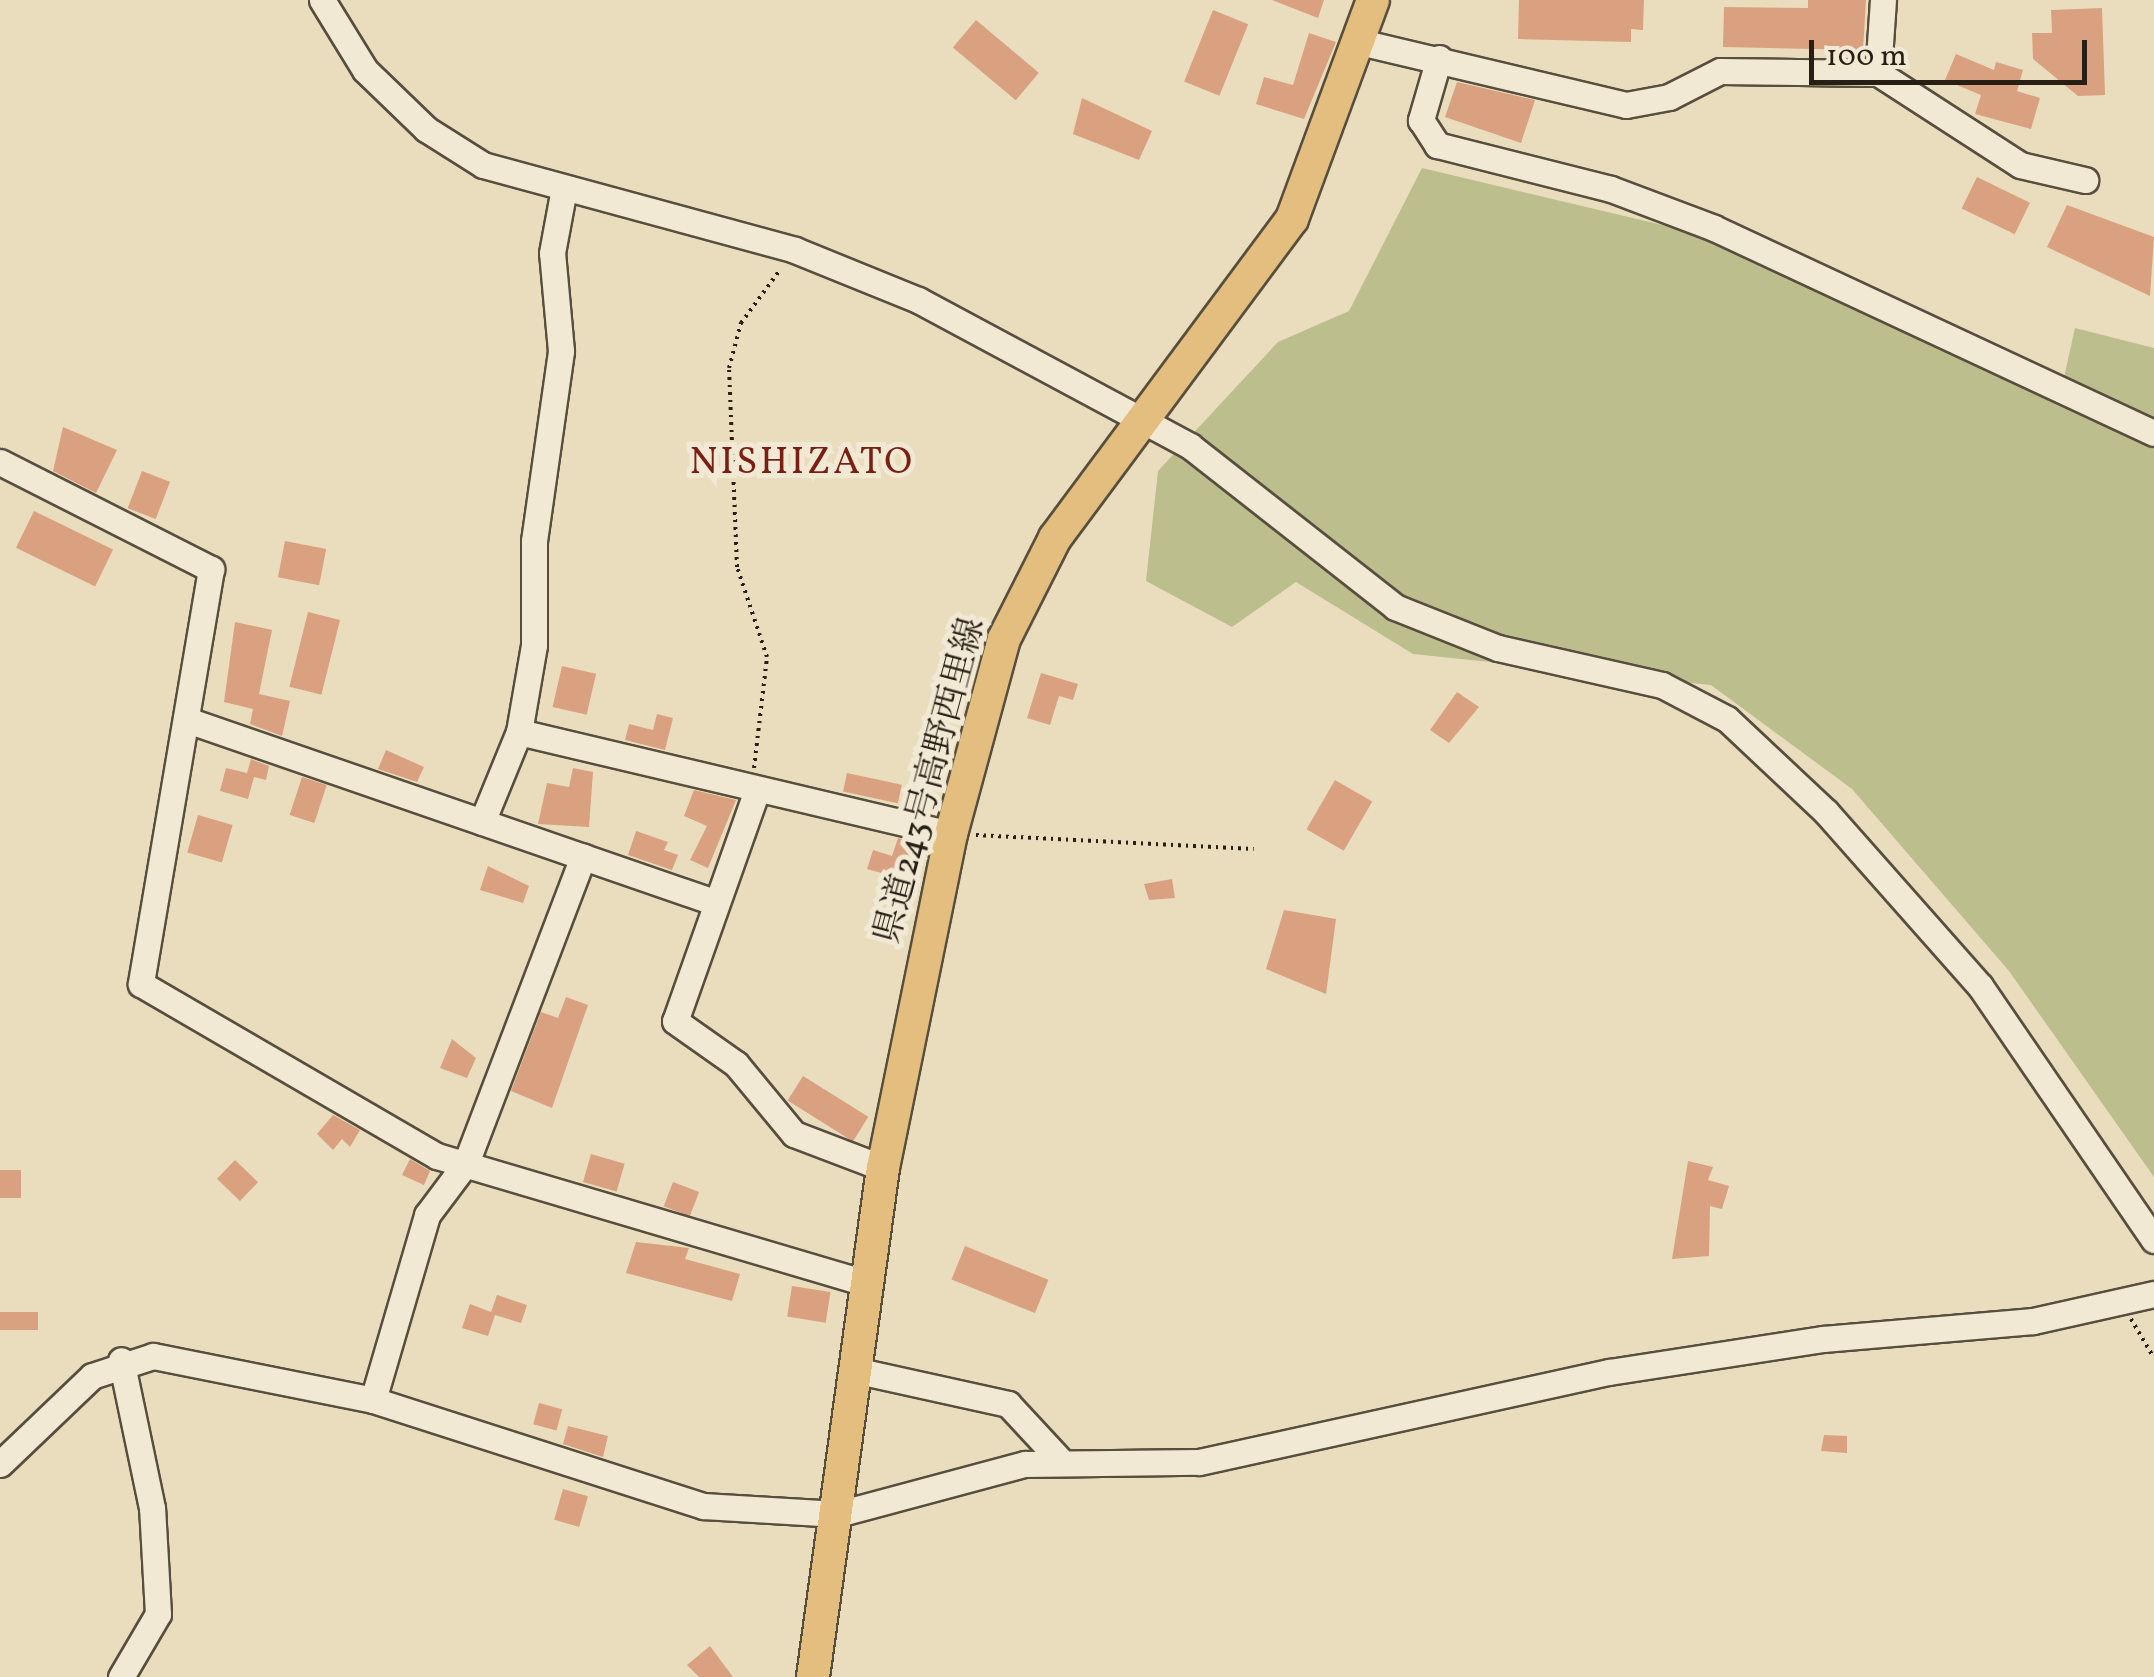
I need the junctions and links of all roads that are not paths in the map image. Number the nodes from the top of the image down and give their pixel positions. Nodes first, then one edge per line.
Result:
1 (322, 0) edge
2 (1373, 0) edge
3 (1883, 0) edge
4 (1360, 42) junction
5 (1439, 58) junction
6 (1878, 73) junction
7 (2086, 180) dead end
8 (564, 188) junction
9 (1136, 422) junction
10 (2154, 433) edge
11 (0, 462) edge
12 (190, 721) junction
13 (520, 732) junction
14 (753, 789) junction
15 (482, 822) junction
16 (951, 834) junction
17 (582, 857) junction
18 (710, 901) junction
19 (466, 1163) junction
20 (883, 1168) junction
21 (2154, 1240) edge
22 (866, 1283) junction
23 (2154, 1294) edge
24 (121, 1360) junction
25 (854, 1370) junction
26 (373, 1400) junction
27 (1060, 1460) junction
28 (0, 1464) edge
29 (838, 1514) junction
30 (121, 1677) edge
31 (813, 1677) edge

1 - 8 street
2 - 4 main road, 県道243号高野西里線
3 - 6 street
4 - 5 street
4 - 9 main road, 県道243号高野西里線
5 - 6 street
5 - 10 street
6 - 7 street
8 - 9 street
8 - 13 street
9 - 16 main road, 県道243号高野西里線
9 - 21 street
11 - 12 street
12 - 15 street
12 - 19 street
13 - 14 street
13 - 15 street
14 - 16 street
14 - 18 street
15 - 17 street
16 - 20 main road, 県道243号高野西里線
17 - 18 street
17 - 19 street
18 - 20 street
19 - 22 street
19 - 26 street
20 - 22 main road, 県道243号高野西里線
22 - 25 main road, 県道243号高野西里線
23 - 27 street
24 - 26 street
24 - 28 street
24 - 30 street
25 - 27 street
25 - 29 main road, 県道243号高野西里線
26 - 29 street
27 - 29 street
29 - 31 main road, 県道243号高野西里線

